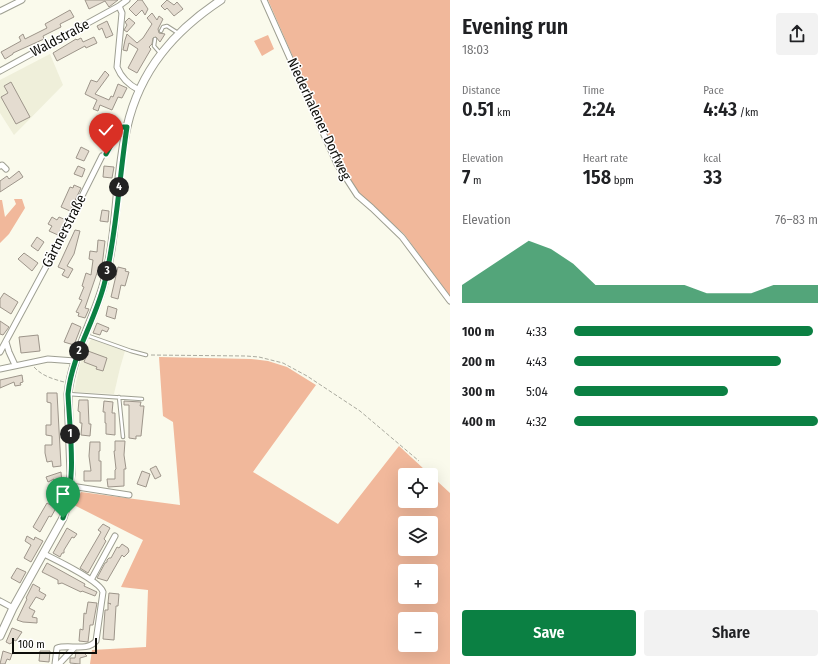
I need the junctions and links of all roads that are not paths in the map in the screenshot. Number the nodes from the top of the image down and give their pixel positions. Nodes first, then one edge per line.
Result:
1 (22, 0) edge
2 (127, 0) edge
3 (222, 0) edge
4 (264, 0) edge
5 (211, 3) edge
6 (120, 6) junction
7 (0, 11) edge
8 (161, 31) dead end
9 (178, 34) junction
10 (155, 39) dead end
11 (161, 53) junction
12 (0, 71) edge
13 (139, 90) junction
14 (102, 156) road end
15 (1, 164) edge
16 (6, 169) dead end
17 (450, 301) edge
18 (86, 334) junction
19 (6, 342) junction
20 (0, 352) edge
21 (146, 355) road end
22 (75, 361) junction
23 (15, 365) junction
24 (0, 369) edge
25 (68, 394) junction
26 (119, 397) junction
27 (142, 399) dead end
28 (123, 437) dead end
29 (71, 486) junction
30 (129, 495) dead end
31 (115, 536) dead end
32 (44, 554) junction
33 (91, 580) junction
34 (0, 600) edge
35 (13, 608) junction
36 (0, 636) edge
37 (74, 648) junction
38 (56, 654) junction
39 (61, 662) edge
40 (55, 664) edge

1 - 7 street
2 - 6 street, Waldstraße
3 - 5 main road
4 - 17 street, Niederhalener Dorfweg
5 - 9 main road
6 - 12 street, Waldstraße
6 - 13 street
8 - 9 lane
9 - 11 main road
10 - 11 lane
11 - 13 main road
13 - 18 main road
14 - 19 street, Gärtnerstraße
15 - 16 street
18 - 21 lane
18 - 22 main road
19 - 20 street, Gärtnerstraße
19 - 23 street
22 - 23 street
22 - 25 main road
23 - 24 street
25 - 26 lane
25 - 29 main road
26 - 27 lane
26 - 28 lane
29 - 30 street
29 - 32 main road
31 - 33 street
32 - 33 street
32 - 35 main road
33 - 37 street
34 - 35 street
35 - 36 main road
37 - 38 street
37 - 39 street
38 - 39 street
38 - 40 street

